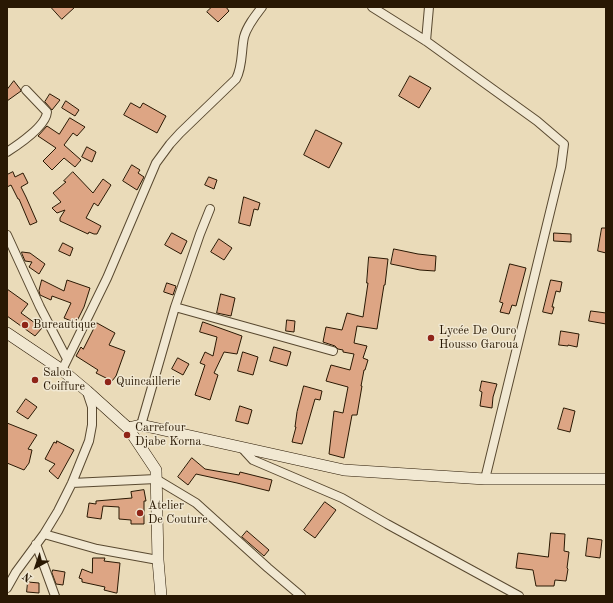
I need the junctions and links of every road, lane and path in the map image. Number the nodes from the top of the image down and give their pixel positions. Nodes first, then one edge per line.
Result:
1 (262, 7) edge
2 (372, 7) edge
3 (429, 7) edge
4 (426, 41) junction
5 (26, 90) dead end
6 (7, 152) edge
7 (210, 209) dead end
8 (7, 235) edge
9 (175, 307) junction
10 (7, 334) edge
11 (333, 351) dead end
12 (67, 359) junction
13 (62, 370) junction
14 (87, 391) junction
15 (141, 425) junction
16 (128, 428) junction
17 (242, 448) junction
18 (156, 479) junction
19 (486, 479) junction
20 (606, 479) edge
21 (72, 483) junction
22 (44, 534) junction
23 (36, 544) junction
24 (158, 560) junction
25 (7, 588) edge
26 (55, 596) edge
27 (161, 596) edge
28 (301, 596) edge
29 (519, 596) edge

1 - 12 street
2 - 4 street
3 - 4 street
4 - 19 street
5 - 6 street
7 - 9 street
8 - 12 street
9 - 11 street
9 - 15 street
10 - 13 street
12 - 13 street
13 - 14 street
14 - 16 street
14 - 21 street
15 - 16 street
15 - 17 street
16 - 18 street
17 - 19 street
17 - 29 street
18 - 21 street
18 - 24 street
18 - 28 street
19 - 20 street
21 - 22 street
22 - 23 street
22 - 24 street
23 - 25 street
23 - 26 street
24 - 27 street

